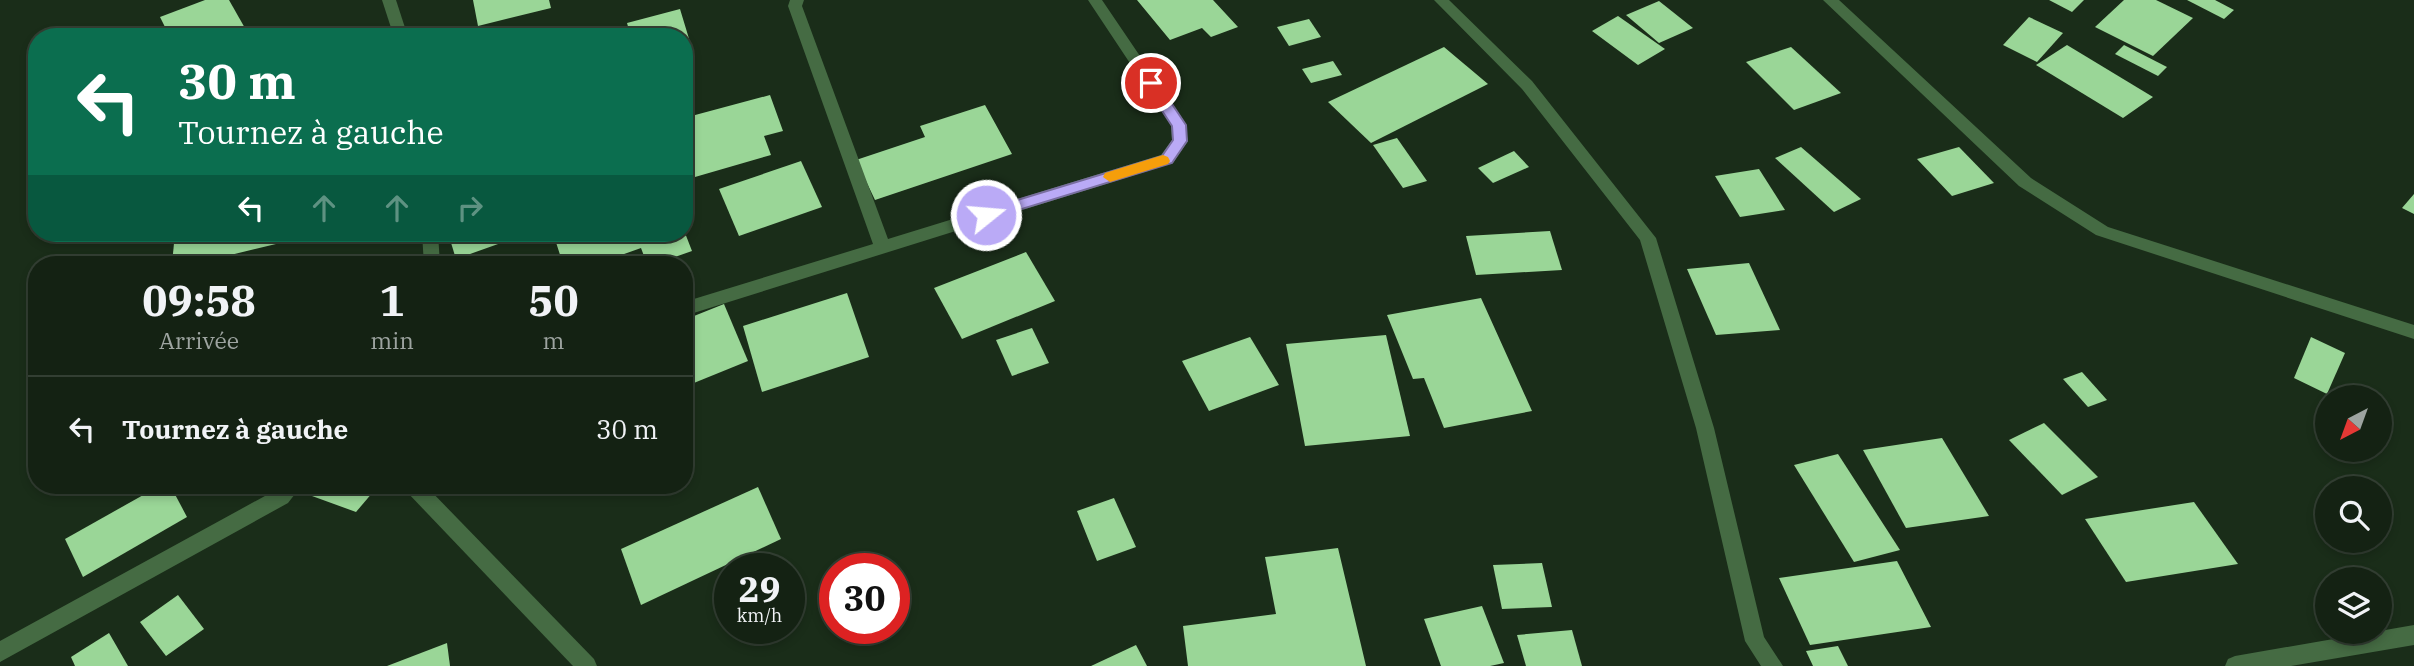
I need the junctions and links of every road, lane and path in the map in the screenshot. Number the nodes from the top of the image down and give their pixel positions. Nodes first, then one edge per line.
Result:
1 (389, 0) edge
2 (797, 0) edge
3 (1095, 0) edge
4 (1441, 0) edge
5 (1830, 0) edge
6 (398, 28) edge
7 (882, 246) junction
8 (693, 306) edge
9 (2414, 332) edge
10 (284, 494) edge
11 (422, 494) edge
12 (2414, 635) edge
13 (0, 652) edge
14 (587, 666) edge
15 (1773, 666) edge
16 (2235, 666) edge

1 - 6 street
2 - 7 street
3 - 7 street
4 - 15 street
5 - 9 street
7 - 8 street
10 - 13 street
11 - 14 street
12 - 16 street

